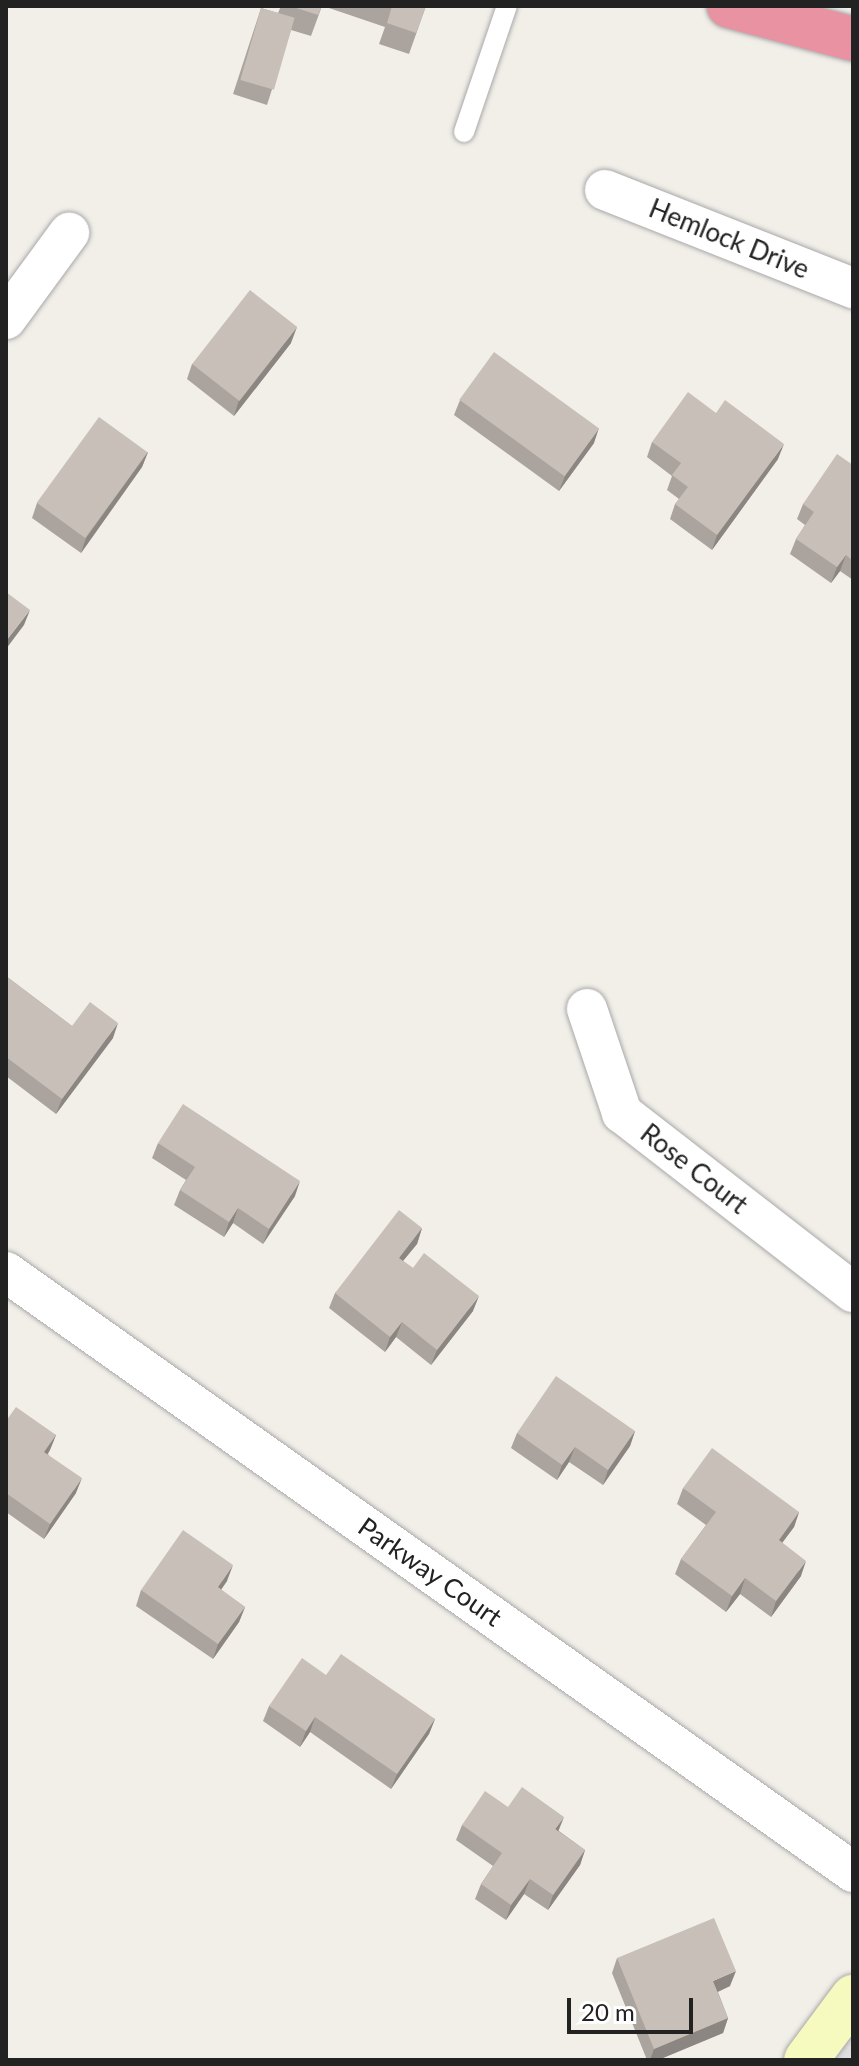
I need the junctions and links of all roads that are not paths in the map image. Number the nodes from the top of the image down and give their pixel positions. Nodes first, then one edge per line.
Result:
1 (507, 6) edge
2 (729, 6) edge
3 (853, 39) edge
4 (464, 132) dead end
5 (605, 190) dead end
6 (69, 233) dead end
7 (853, 288) edge
8 (6, 319) edge
9 (587, 1009) dead end
10 (6, 1272) edge
11 (853, 1292) edge
12 (853, 1872) edge
13 (853, 1997) edge
14 (806, 2060) edge

1 - 4 lane
2 - 3 highway
5 - 7 street, Hemlock Drive
6 - 8 street
9 - 11 street, Rose Court
10 - 12 street, Parkway Court
13 - 14 main road

